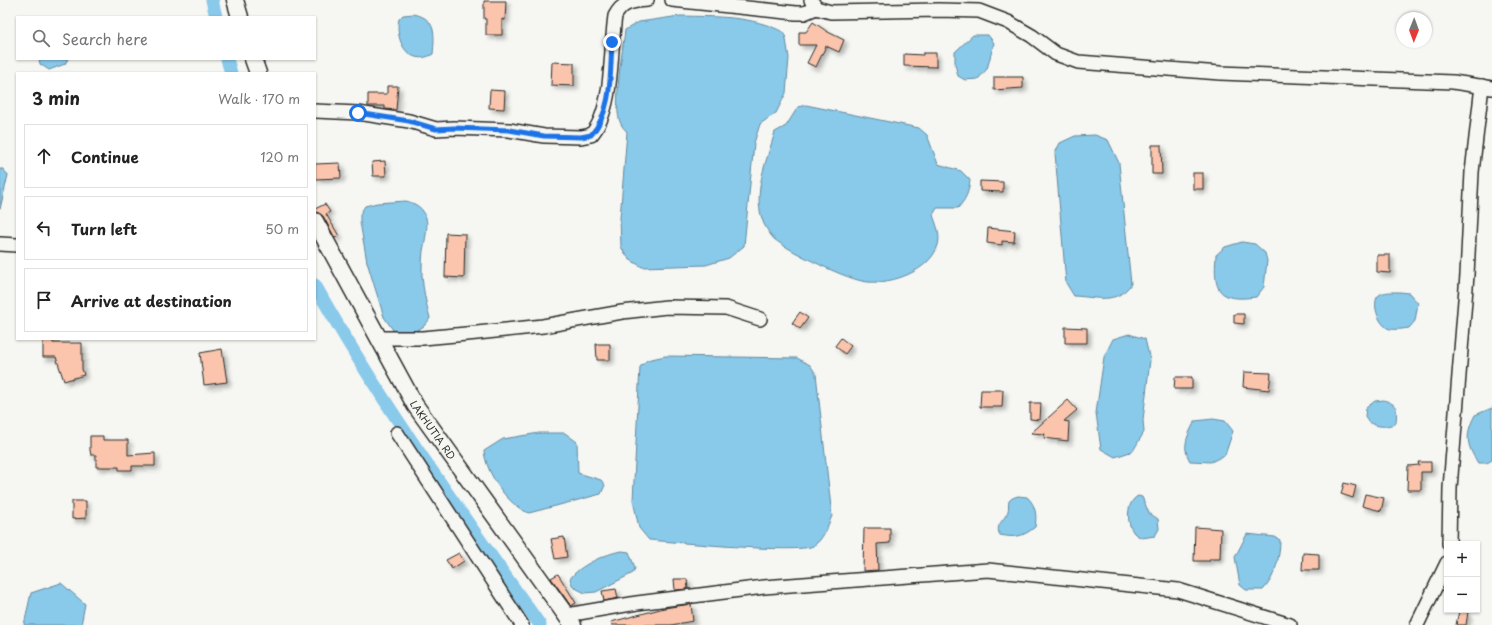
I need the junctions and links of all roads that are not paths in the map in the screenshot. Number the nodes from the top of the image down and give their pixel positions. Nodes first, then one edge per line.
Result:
1 (235, 0) edge
2 (647, 0) edge
3 (672, 0) edge
4 (814, 4) edge
5 (240, 16) edge
6 (253, 60) edge
7 (258, 72) edge
8 (1487, 87) edge
9 (316, 111) edge
10 (316, 223) edge
11 (0, 244) edge
12 (16, 245) edge
13 (760, 319) dead end
14 (378, 338) junction
15 (397, 433) dead end
16 (1449, 541) edge
17 (1444, 569) edge
18 (570, 620) edge
19 (522, 625) edge
20 (1290, 625) edge
21 (1418, 625) edge

1 - 5 street
2 - 9 street
3 - 4 street
4 - 8 street
6 - 7 street
8 - 16 street
10 - 14 street, LAKHUTIA RD
11 - 12 street
13 - 14 street
14 - 18 street, LAKHUTIA RD
15 - 19 street
17 - 21 street
18 - 20 street

